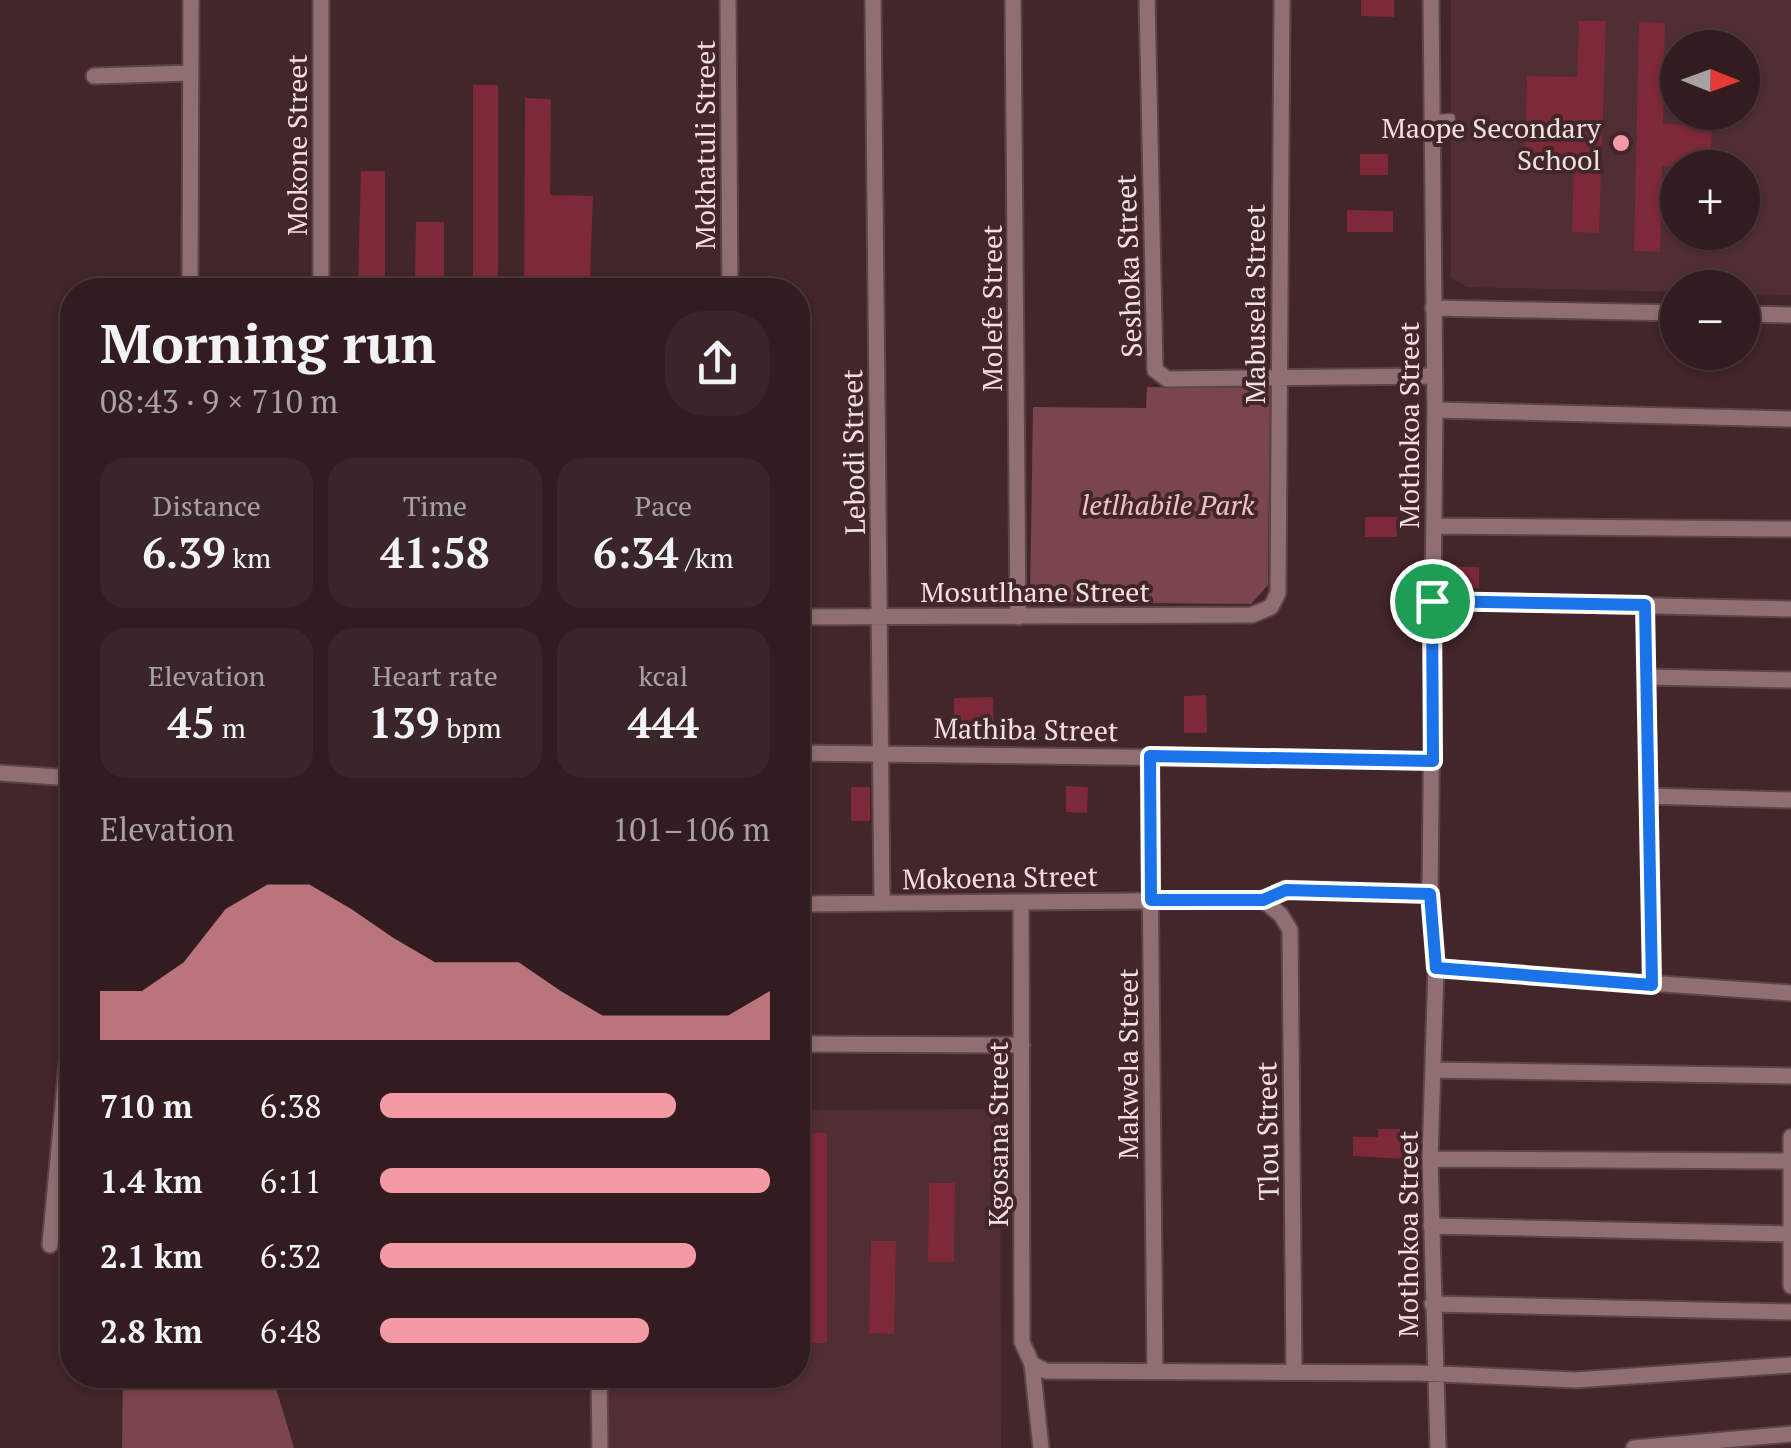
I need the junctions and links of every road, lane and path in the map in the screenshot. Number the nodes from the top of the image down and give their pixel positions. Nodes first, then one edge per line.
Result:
1 (192, 0) edge
2 (321, 0) edge
3 (728, 0) edge
4 (873, 0) edge
5 (1013, 0) edge
6 (1147, 0) edge
7 (1282, 0) edge
8 (1430, 0) edge
9 (191, 73) junction
10 (94, 76) dead end
11 (1451, 118) dead end
12 (1431, 119) junction
13 (190, 278) edge
14 (321, 278) edge
15 (730, 278) edge
16 (1433, 308) junction
17 (1660, 313) edge
18 (1760, 314) edge
19 (1791, 315) edge
20 (1278, 376) junction
21 (1433, 376) junction
22 (1435, 410) junction
23 (1791, 419) edge
24 (1434, 526) junction
25 (1791, 530) edge
26 (1432, 601) junction
27 (1645, 605) junction
28 (1272, 607) joint
29 (1791, 610) edge
30 (1018, 616) junction
31 (810, 617) edge
32 (879, 617) junction
33 (1646, 677) junction
34 (1791, 680) edge
35 (880, 752) junction
36 (810, 753) edge
37 (1150, 756) junction
38 (1433, 761) junction
39 (0, 774) edge
40 (60, 777) edge
41 (1648, 796) junction
42 (1791, 800) edge
43 (1430, 894) junction
44 (1151, 900) junction
45 (1263, 900) junction
46 (1022, 902) junction
47 (882, 903) junction
48 (810, 904) edge
49 (1436, 968) junction
50 (1652, 985) junction
51 (1791, 993) edge
52 (810, 1044) edge
53 (1022, 1046) junction
54 (1434, 1070) junction
55 (1791, 1076) edge
56 (60, 1138) edge
57 (1791, 1138) edge
58 (1430, 1159) junction
59 (1791, 1161) edge
60 (1791, 1194) edge
61 (1432, 1226) junction
62 (1790, 1230) edge
63 (50, 1245) dead end
64 (1791, 1286) edge
65 (1432, 1304) junction
66 (1791, 1312) edge
67 (1032, 1364) junction
68 (1791, 1365) edge
69 (1154, 1372) junction
70 (1294, 1372) junction
71 (1434, 1376) junction
72 (600, 1388) edge
73 (1791, 1434) edge
74 (600, 1448) edge
75 (1041, 1448) edge
76 (1438, 1448) edge
77 (1634, 1448) edge

1 - 9 street
2 - 14 street, Mokone Street
3 - 15 street, Mokhatuli Street
4 - 32 street, Lebodi Street
5 - 30 street, Molefe Street
6 - 20 street, Seshoka Street
7 - 20 street, Mabusela Street
8 - 12 street, Mothokoa Street
9 - 10 street
9 - 13 street
11 - 12 lane
12 - 16 street, Mothokoa Street
16 - 17 street
16 - 21 street, Mothokoa Street
18 - 19 street
20 - 21 street, Seshoka Street
20 - 28 street, Mabusela Street
21 - 22 street, Mothokoa Street
22 - 23 street
22 - 24 street, Mothokoa Street
24 - 25 street
24 - 26 street, Mothokoa Street
26 - 27 street
26 - 38 street, Mothokoa Street
27 - 29 street
27 - 33 street
28 - 30 street, Mosutlhane Street
30 - 32 street, Mosutlhane Street
31 - 32 street, Mosutlhane Street
32 - 35 street, Lebodi Street
33 - 34 street
33 - 41 street
35 - 36 street, Mathiba Street
35 - 37 street, Mathiba Street
35 - 47 street, Lebodi Street
37 - 38 street, Mathiba Street
37 - 44 street, Makwela Street
38 - 43 street, Mothokoa Street
39 - 40 street
41 - 42 street
41 - 50 street
43 - 45 street, Mokoena Street
43 - 49 street, Mothokoa Street
44 - 45 street, Mokoena Street
44 - 46 street, Mokoena Street
44 - 69 street, Makwela Street
45 - 70 street, Tlou Street
46 - 47 street, Mokoena Street
46 - 53 street, Kgosana Street
47 - 48 street, Mokoena Street
49 - 50 street
49 - 54 street, Mothokoa Street
50 - 51 street
52 - 53 street
53 - 67 street, Kgosana Street
54 - 55 street
54 - 58 street, Mothokoa Street
56 - 63 street
57 - 59 street
58 - 59 street
58 - 61 street, Mothokoa Street
59 - 60 street
60 - 62 street
61 - 62 street
61 - 65 street, Mothokoa Street
62 - 64 street
65 - 66 street
65 - 71 street, Mothokoa Street
67 - 69 street
67 - 75 street, Kgosana Street
68 - 71 street
69 - 70 street
70 - 71 street
71 - 76 street, Mothokoa Street
72 - 74 street
73 - 77 street

